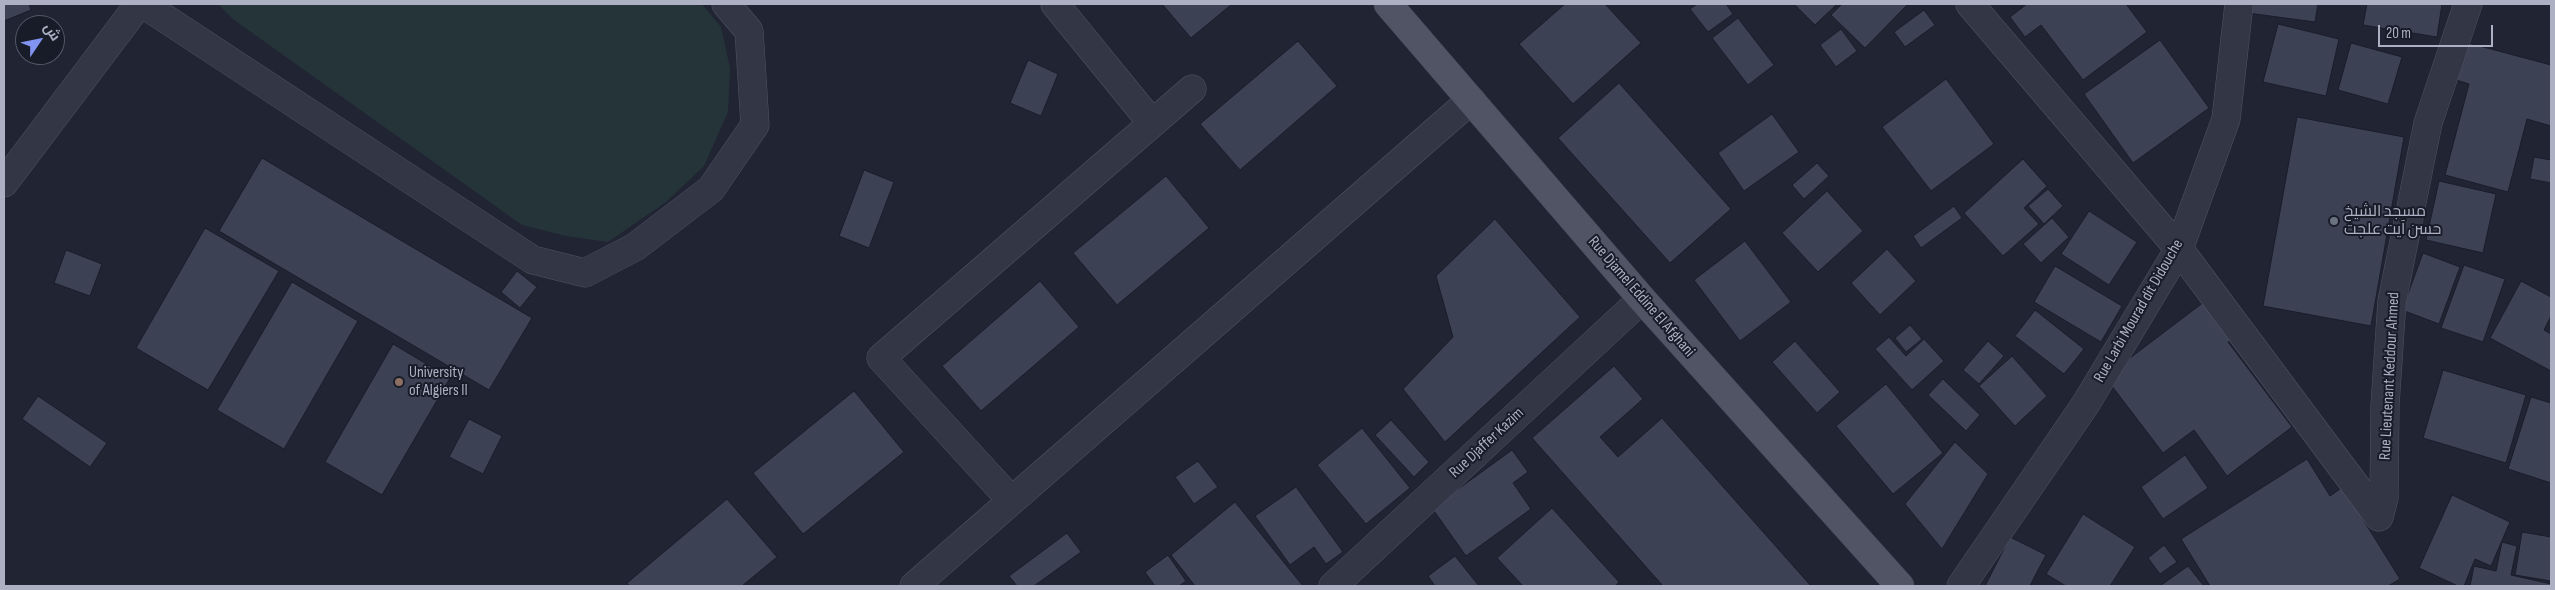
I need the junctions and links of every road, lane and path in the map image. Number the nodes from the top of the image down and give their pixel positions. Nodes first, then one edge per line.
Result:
1 (139, 4) edge
2 (143, 4) edge
3 (726, 4) edge
4 (1055, 4) edge
5 (1388, 4) edge
6 (1970, 4) edge
7 (2240, 4) edge
8 (2468, 4) edge
9 (1192, 89) dead end
10 (1471, 100) junction
11 (1152, 124) junction
12 (4, 183) edge
13 (2179, 249) junction
14 (1642, 299) junction
15 (1011, 500) junction
16 (914, 586) edge
17 (1333, 586) edge
18 (1900, 586) edge
19 (1961, 586) edge

1 - 12 street
2 - 3 street
4 - 11 street
5 - 10 main road, Rue Djamel Eddine El Afghani
6 - 13 street
7 - 13 street, Rue Larbi Mourad dit Didouche
8 - 13 street, Rue Lieutenant Keddour Ahmed
9 - 11 street
10 - 14 main road, Rue Djamel Eddine El Afghani
10 - 15 street
11 - 15 street
13 - 19 street, Rue Larbi Mourad dit Didouche
14 - 17 street, Rue Djaffer Kazim
14 - 18 main road, Rue Djamel Eddine El Afghani
15 - 16 street

